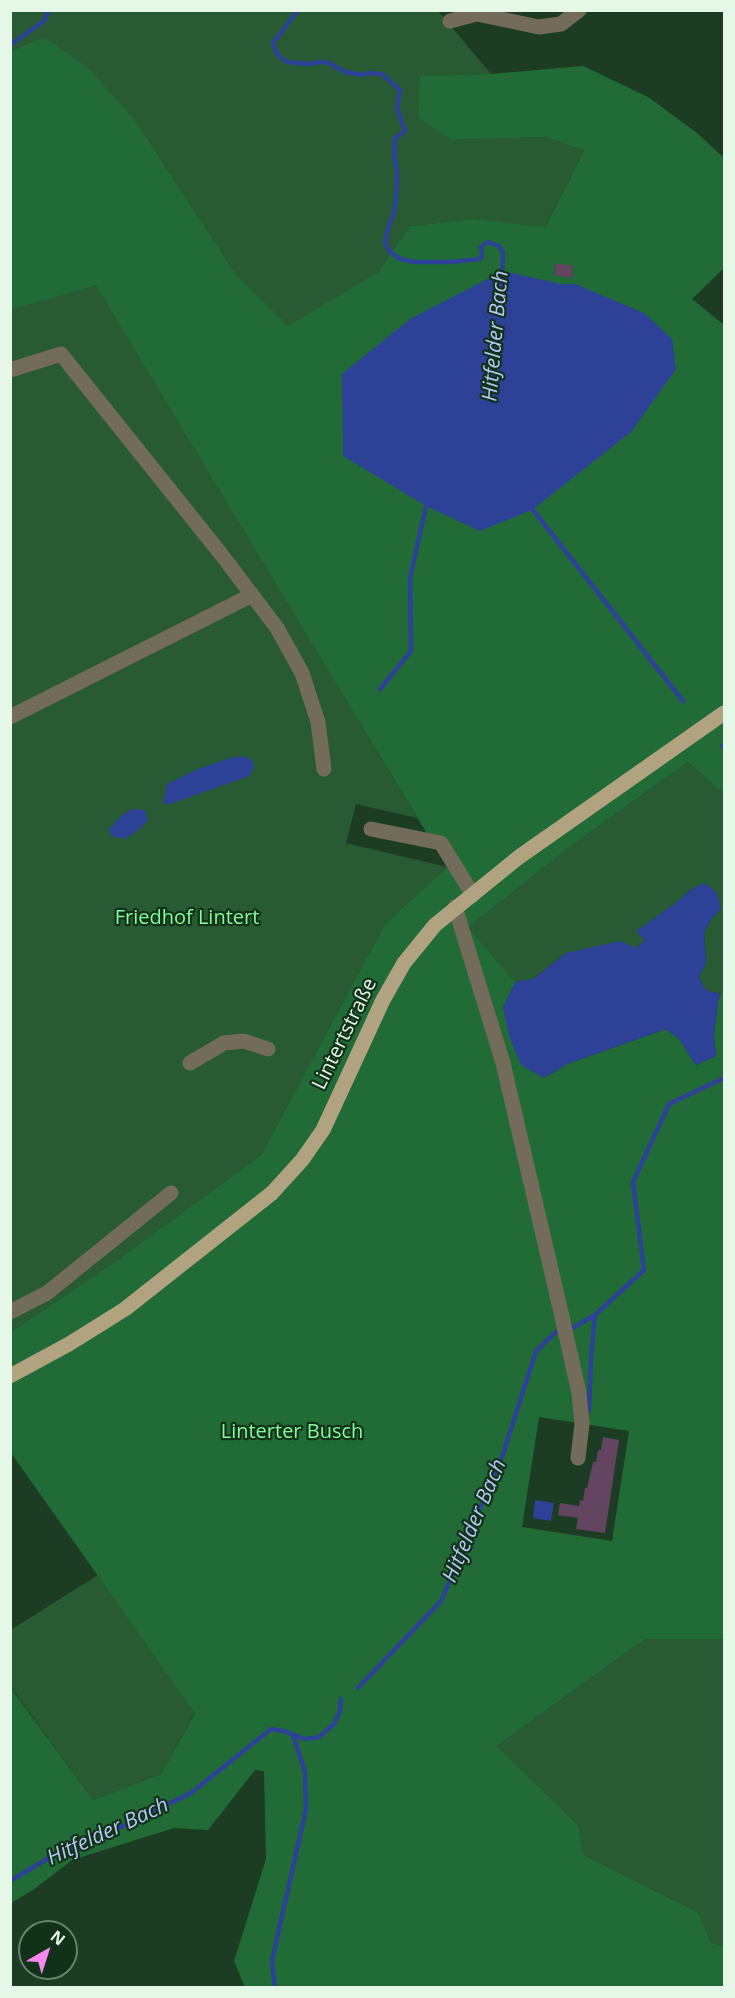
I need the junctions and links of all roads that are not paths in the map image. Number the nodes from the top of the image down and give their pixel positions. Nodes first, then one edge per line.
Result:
1 (579, 10) edge
2 (450, 21) dead end
3 (10, 370) edge
4 (252, 595) junction
5 (724, 713) edge
6 (10, 717) edge
7 (324, 769) dead end
8 (371, 829) dead end
9 (473, 895) junction
10 (455, 907) junction
11 (268, 1049) dead end
12 (190, 1063) dead end
13 (171, 1193) dead end
14 (10, 1312) edge
15 (10, 1376) edge
16 (578, 1458) dead end

1 - 2 lane
3 - 4 lane
4 - 6 lane
4 - 7 lane
5 - 9 main road, Lintertstraße
8 - 9 lane
9 - 10 main road, Lintertstraße
10 - 15 main road, Lintertstraße
10 - 16 lane
11 - 12 lane
13 - 14 lane

